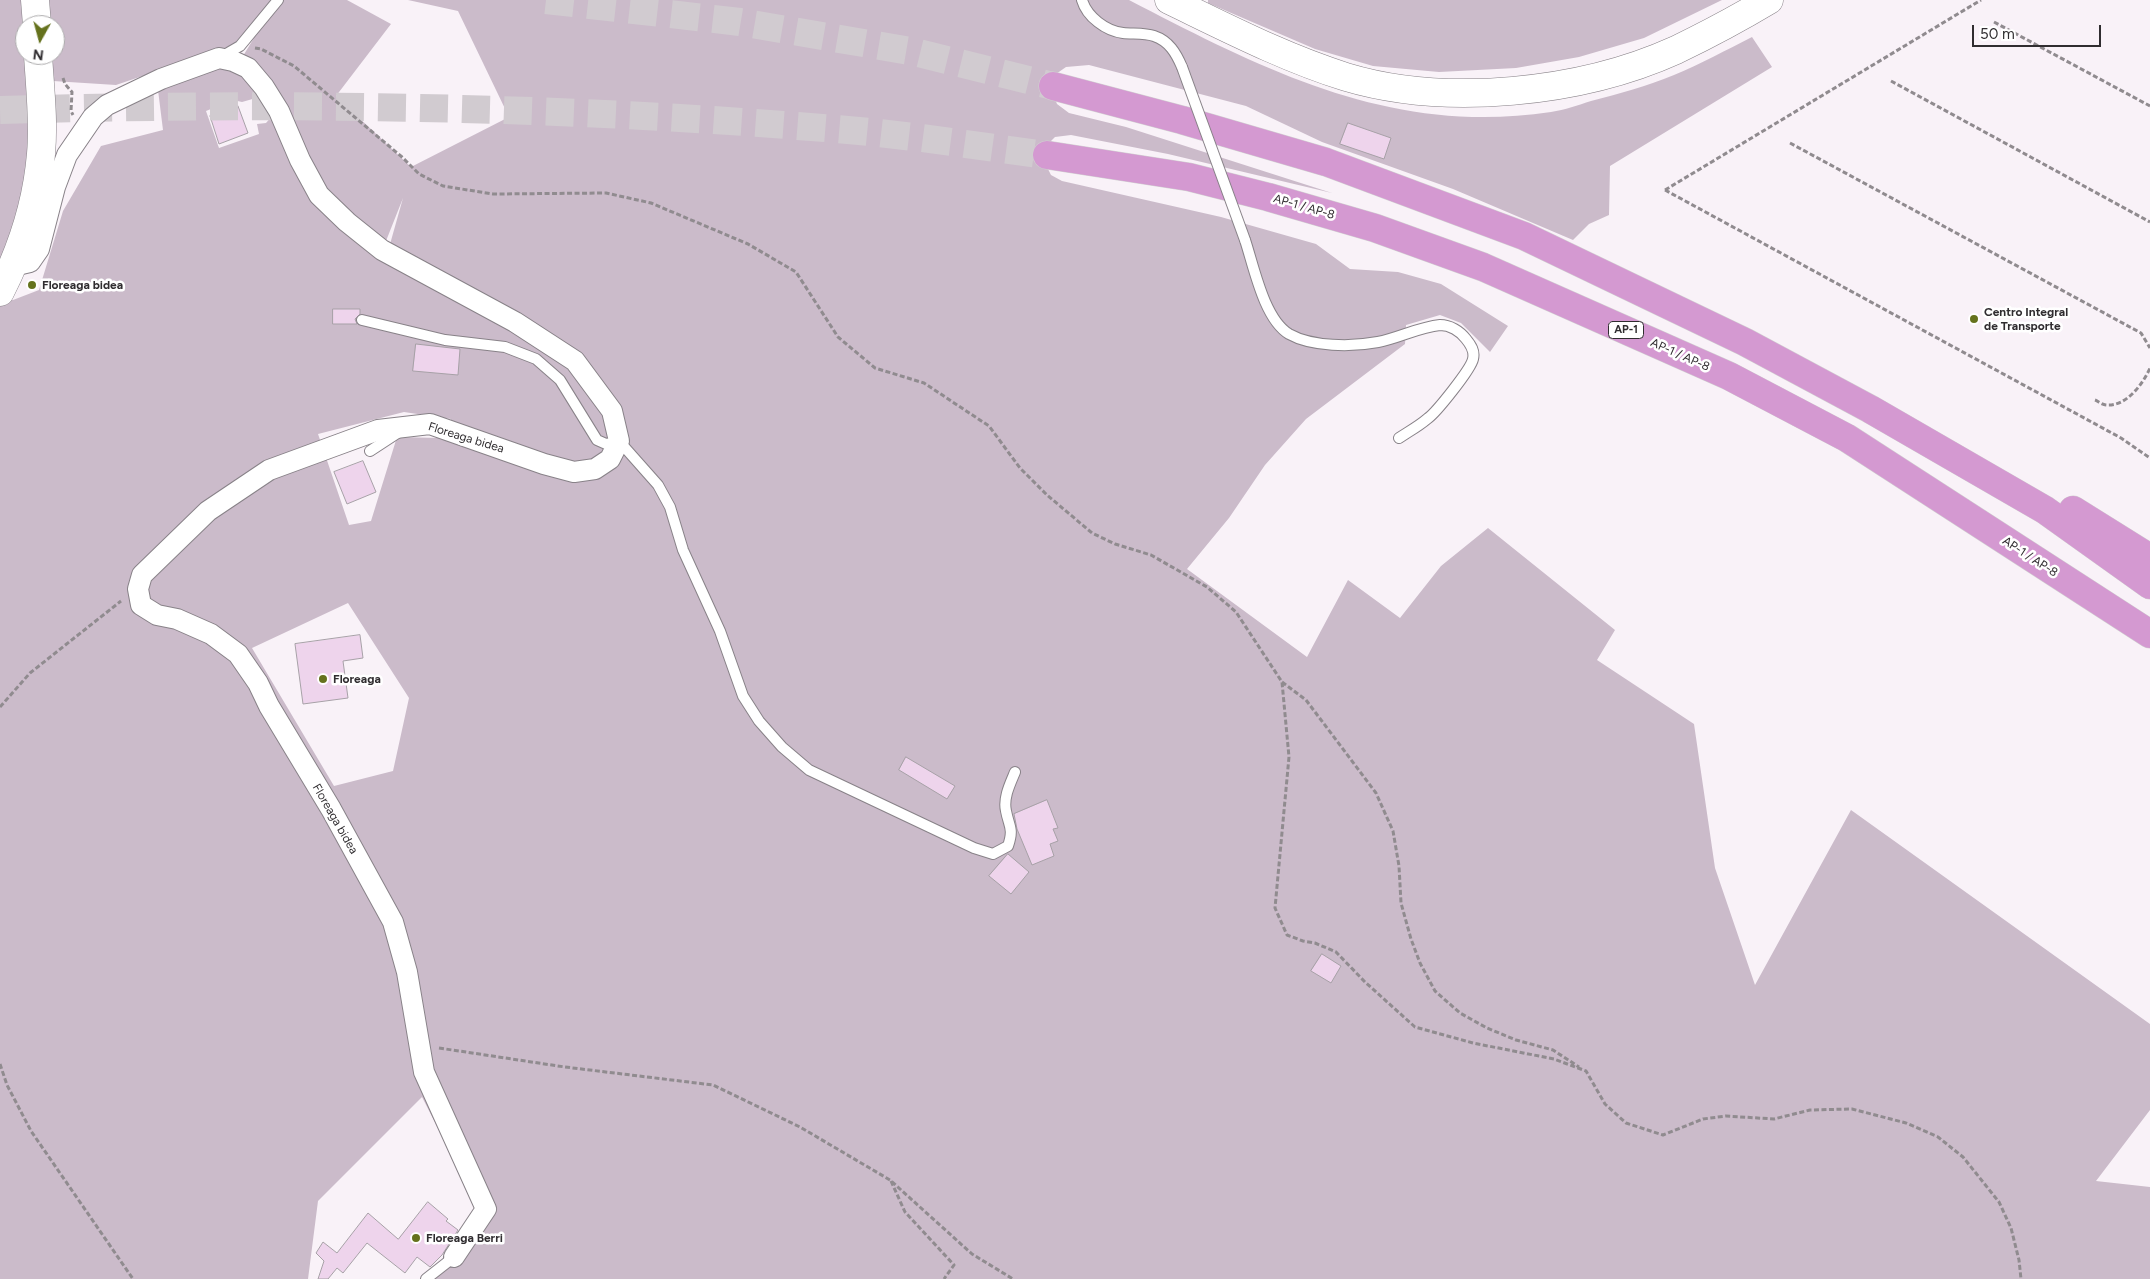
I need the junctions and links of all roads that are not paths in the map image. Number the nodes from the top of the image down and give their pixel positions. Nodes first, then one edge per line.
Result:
1 (35, 0) edge
2 (278, 0) edge
3 (1082, 0) edge
4 (1169, 0) edge
5 (1769, 0) edge
6 (36, 15) edge
7 (219, 58) junction
8 (47, 65) edge
9 (1053, 86) tunnel mouth
10 (1047, 154) tunnel mouth
11 (14, 266) junction
12 (1625, 285) junction
13 (0, 292) edge
14 (362, 320) dead end
15 (405, 426) junction
16 (1399, 438) dead end
17 (619, 441) junction
18 (370, 451) dead end
19 (2150, 558) edge
20 (2150, 585) edge
21 (2150, 634) edge
22 (1015, 772) dead end
23 (454, 1257) joint
24 (426, 1279) edge

1 - 6 main road
2 - 7 lane
3 - 16 lane, bridge
4 - 5 main road
7 - 11 street
7 - 17 street
8 - 11 main road
9 - 12 highway
10 - 21 highway, AP-1 / AP-8 / AP-1
11 - 13 main road
12 - 19 highway
12 - 20 highway
14 - 17 lane
15 - 17 street, Floreaga bidea
15 - 18 lane
15 - 23 street, Floreaga bidea
17 - 22 lane
23 - 24 lane

